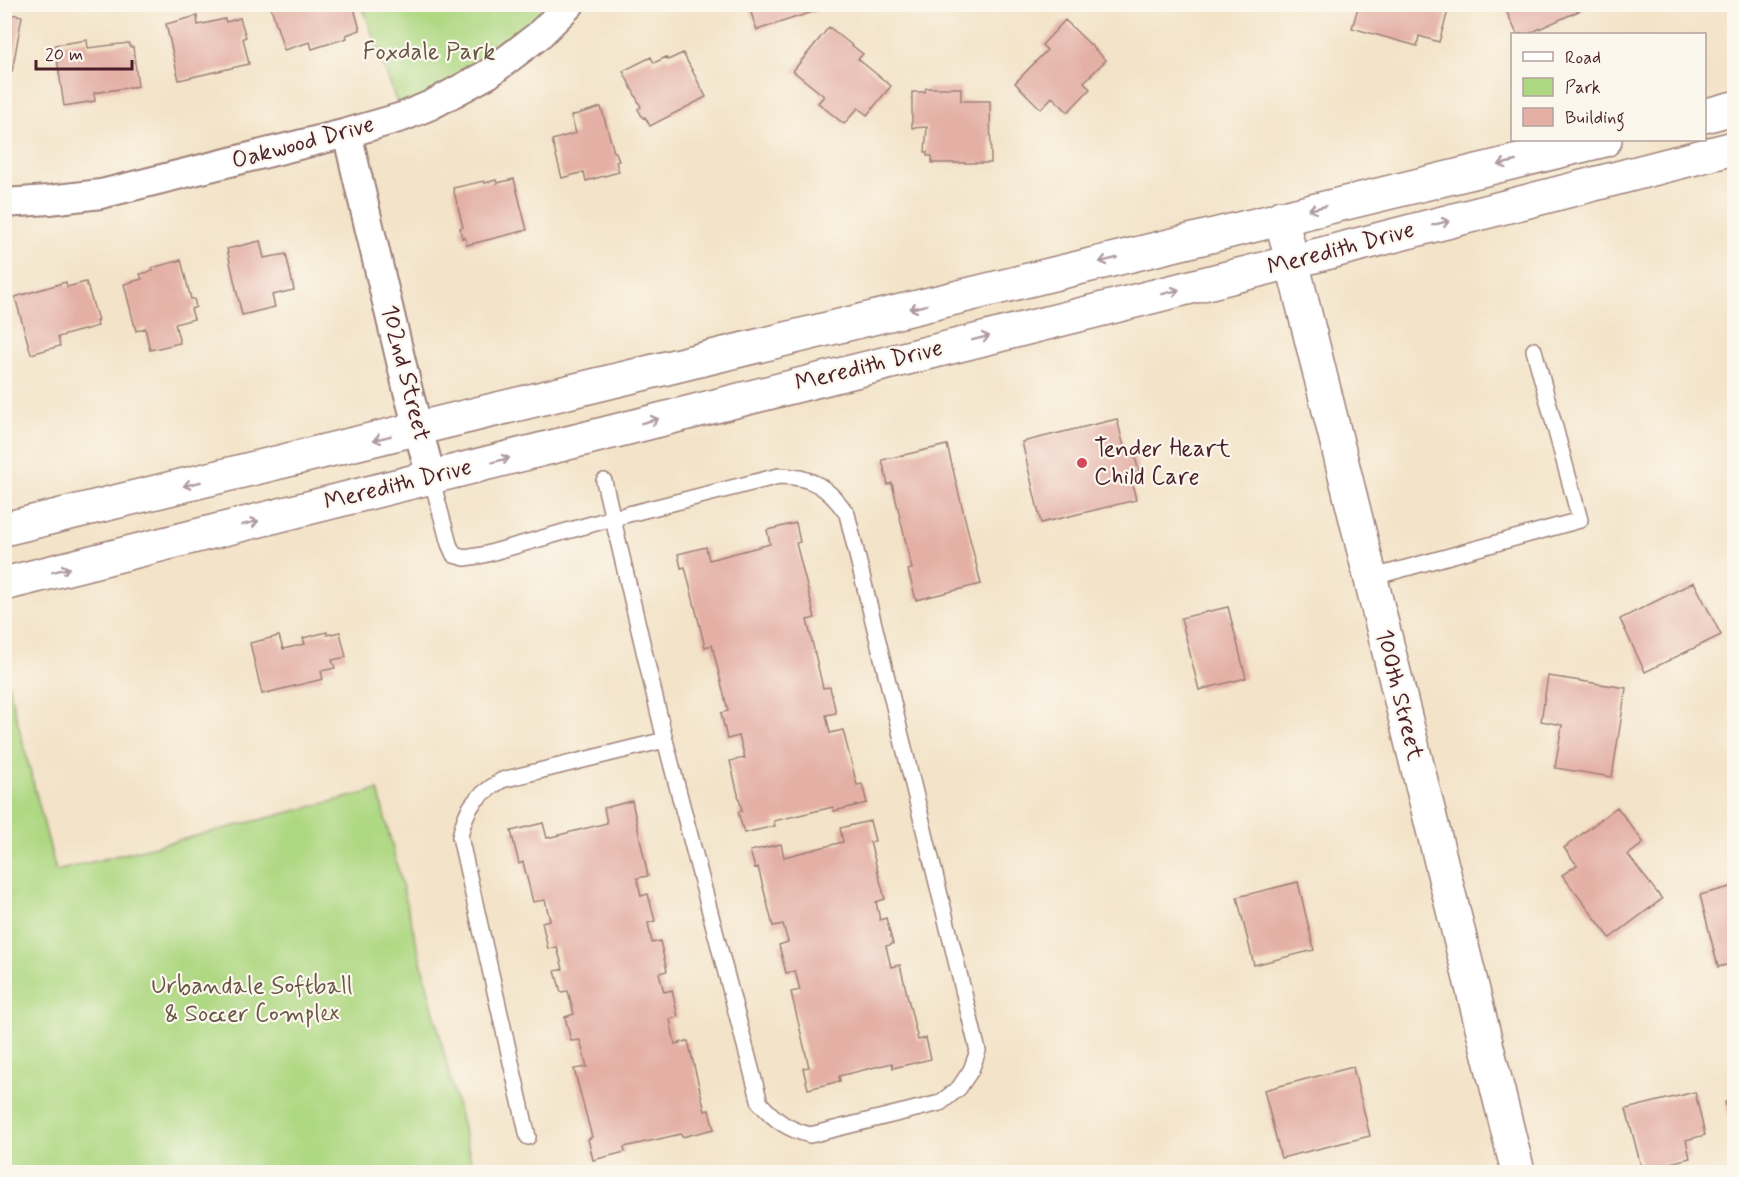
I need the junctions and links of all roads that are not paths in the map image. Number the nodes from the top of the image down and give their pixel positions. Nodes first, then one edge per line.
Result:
1 (570, 4) edge
2 (1734, 108) edge
3 (1706, 115) edge
4 (347, 133) junction
5 (1601, 141) edge
6 (1734, 148) edge
7 (4, 203) edge
8 (1281, 217) junction
9 (1291, 262) junction
10 (1534, 350) dead end
11 (418, 429) junction
12 (431, 477) junction
13 (604, 481) dead end
14 (613, 518) junction
15 (4, 529) edge
16 (1370, 578) junction
17 (4, 584) edge
18 (665, 740) junction
19 (528, 1137) dead end
20 (1518, 1173) edge

1 - 4 street, Oakwood Drive
2 - 3 main road
4 - 7 street, Oakwood Drive
4 - 11 street, 102nd Street
5 -> 8 main road, Meredith Drive
9 -> 6 main road, Meredith Drive
8 - 9 main road, 100th Street
8 -> 11 main road, Meredith Drive
12 -> 9 main road, Meredith Drive
9 - 16 main road, 100th Street
10 - 16 lane
11 - 12 street, 102nd Street
11 -> 15 main road, Meredith Drive
12 - 14 lane, 102nd Street
17 -> 12 main road, Meredith Drive
13 - 14 lane
14 - 18 lane
14 - 18 lane
16 - 20 main road, 100th Street
18 - 19 lane

